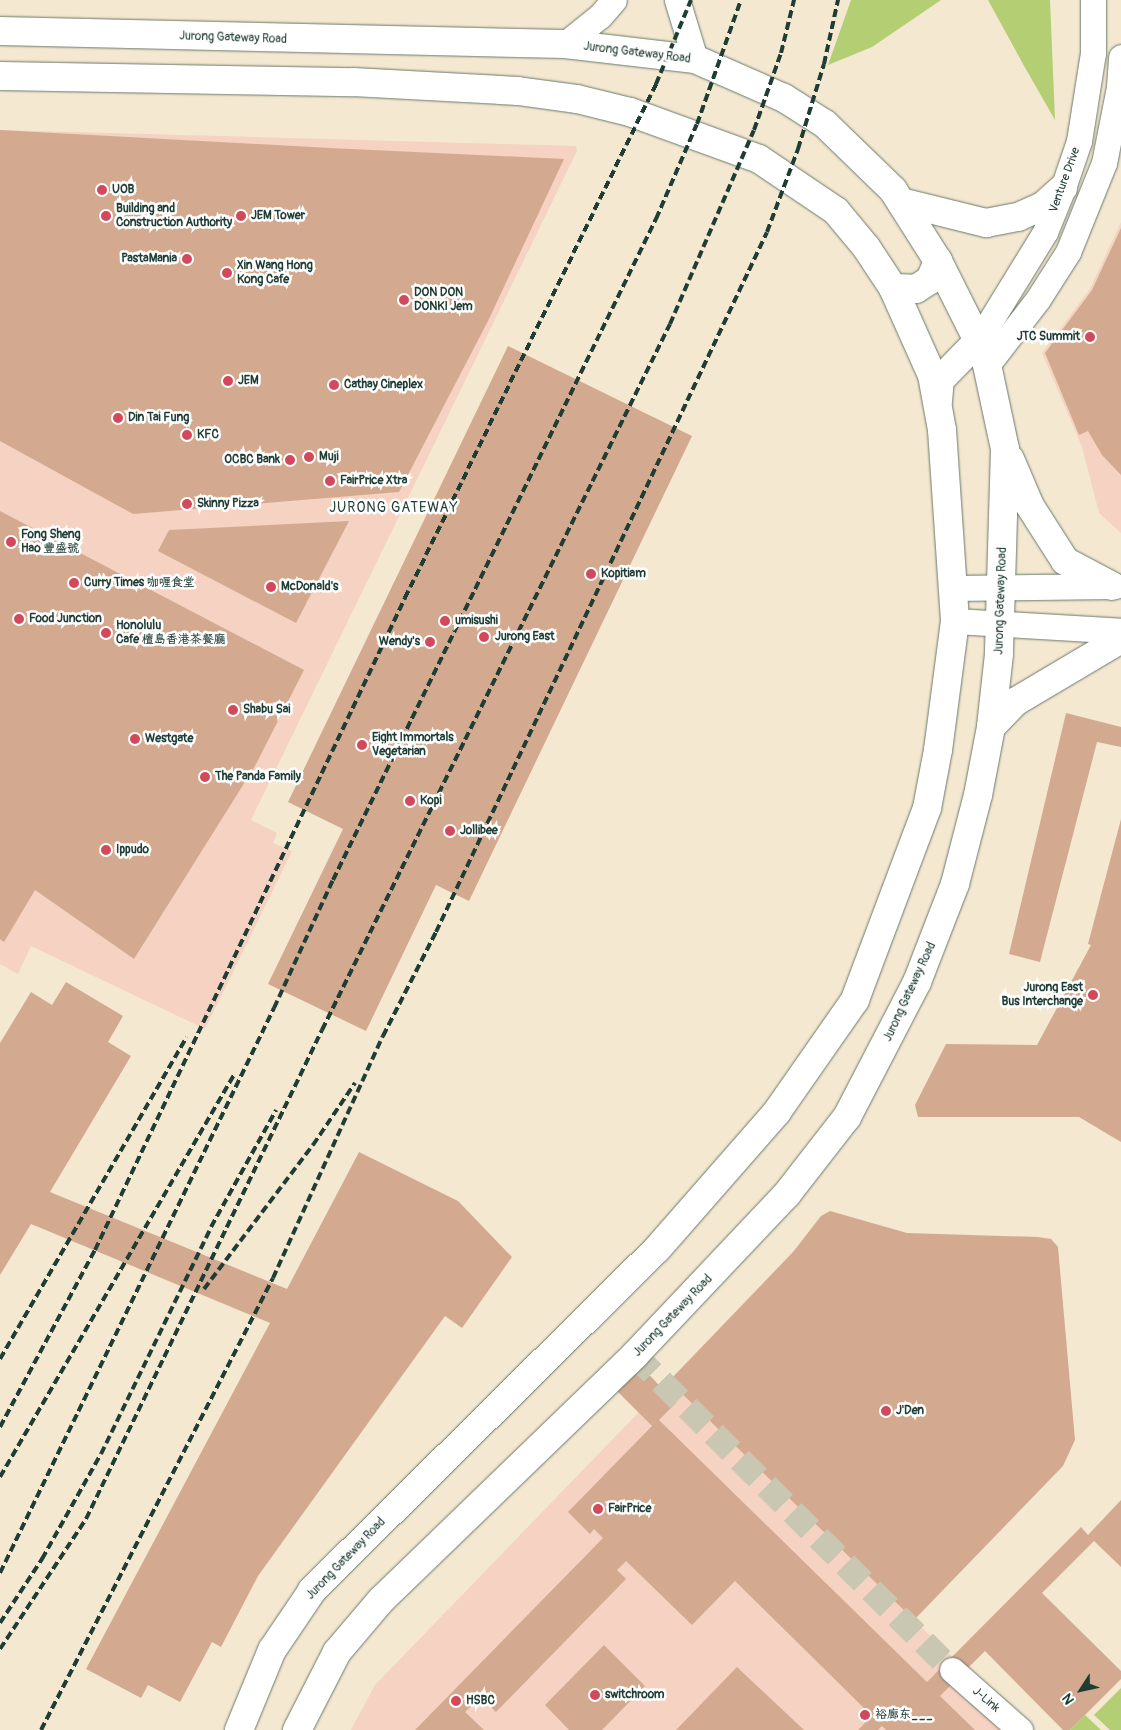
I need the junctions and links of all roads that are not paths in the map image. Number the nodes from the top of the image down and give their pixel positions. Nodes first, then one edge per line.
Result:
1 (614, 0) edge
2 (676, 0) edge
3 (1093, 0) edge
4 (5, 29) edge
5 (565, 44) junction
6 (1121, 57) edge
7 (695, 59) junction
8 (0, 76) edge
9 (1063, 188) junction
10 (901, 202) junction
11 (938, 261) junction
12 (893, 288) junction
13 (982, 353) junction
14 (938, 403) junction
15 (1005, 449) junction
16 (1117, 586) edge
17 (953, 588) junction
18 (1003, 588) junction
19 (955, 621) junction
20 (1002, 625) junction
21 (1121, 631) edge
22 (1121, 638) edge
23 (991, 727) junction
24 (952, 1670) tunnel mouth
25 (239, 1730) edge
26 (297, 1730) edge
27 (1020, 1730) edge

1 - 5 street
2 - 7 street
3 - 9 street, Venture Drive
4 - 5 main road, Jurong Gateway Road
5 - 7 main road, Jurong Gateway Road
6 - 13 street
7 - 10 main road, Jurong Gateway Road
8 - 12 main road, Jurong Gateway Road
9 - 10 main road
9 - 13 street, Venture Drive
10 - 11 main road, Jurong Gateway Road
11 - 12 main road
11 - 13 main road, Jurong Gateway Road
12 - 14 main road, Jurong Gateway Road
13 - 14 main road
13 - 15 main road, Jurong Gateway Road
14 - 17 main road, Jurong Gateway Road
15 - 16 main road
15 - 18 main road, Jurong Gateway Road
16 - 18 street
17 - 18 street
17 - 19 main road, Jurong Gateway Road
18 - 20 main road, Jurong Gateway Road
19 - 20 street
19 - 25 main road, Jurong Gateway Road
20 - 21 street
20 - 23 main road, Jurong Gateway Road
22 - 23 main road
23 - 26 main road, Jurong Gateway Road
24 - 27 street, J-Link

